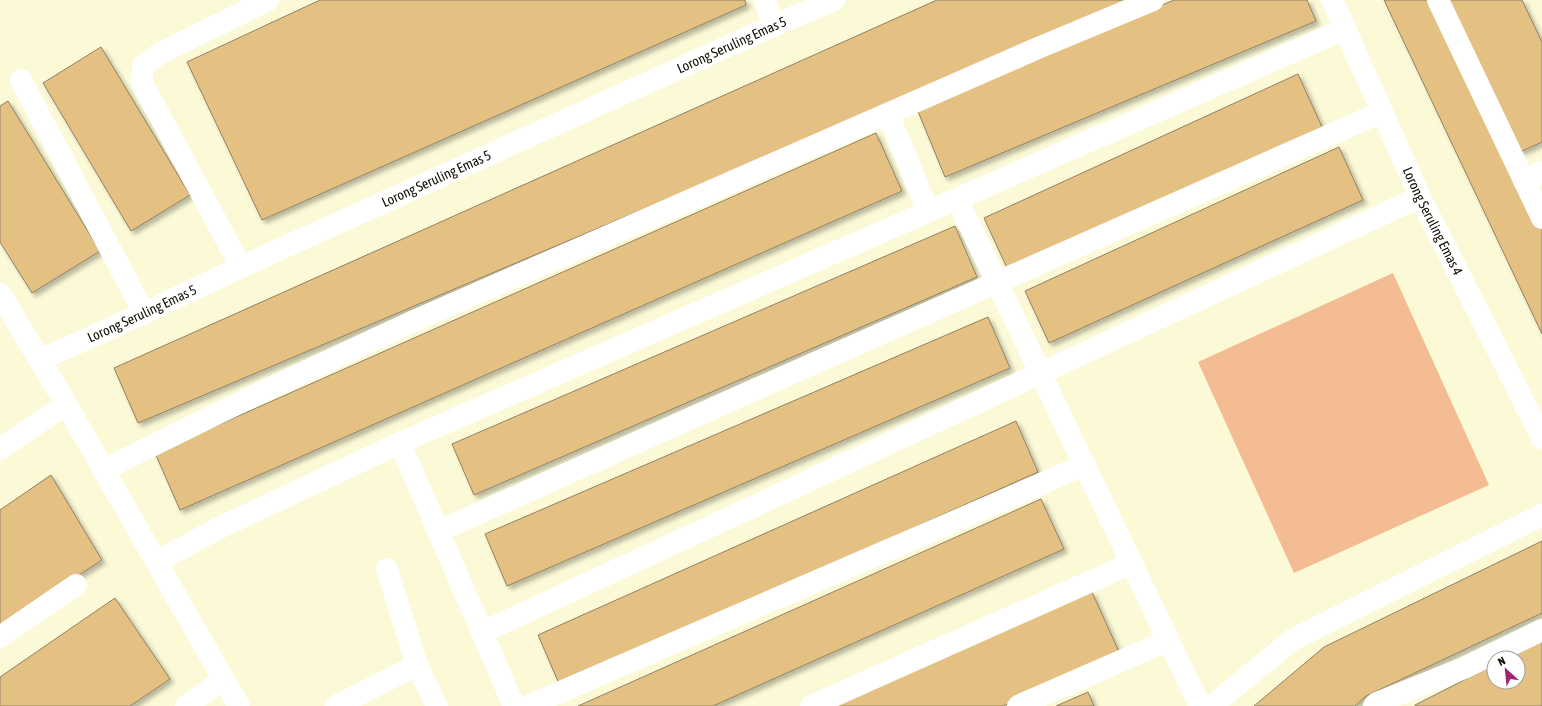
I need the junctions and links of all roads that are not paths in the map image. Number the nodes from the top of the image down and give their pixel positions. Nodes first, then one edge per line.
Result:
1 (268, 0) edge
2 (765, 0) edge
3 (834, 0) edge
4 (1153, 0) edge
5 (1332, 0) edge
6 (1438, 0) edge
7 (773, 26) junction
8 (1345, 29) junction
9 (21, 80) dead end
10 (1382, 112) junction
11 (888, 114) junction
12 (1533, 177) edge
13 (1420, 197) junction
14 (957, 199) junction
15 (928, 211) junction
16 (1542, 218) edge
17 (241, 267) junction
18 (997, 282) junction
19 (0, 294) edge
20 (144, 313) junction
21 (40, 360) junction
22 (1041, 373) junction
23 (66, 404) junction
24 (1542, 438) edge
25 (400, 443) junction
26 (0, 449) edge
27 (1085, 465) junction
28 (103, 470) junction
29 (1542, 515) edge
30 (439, 531) junction
31 (156, 562) junction
32 (1132, 563) junction
33 (387, 569) dead end
34 (76, 585) dead end
35 (1542, 630) edge
36 (483, 632) junction
37 (0, 637) edge
38 (1169, 640) junction
39 (417, 665) junction
40 (224, 679) junction
41 (1384, 704) edge
42 (186, 706) edge
43 (239, 706) edge
44 (336, 706) edge
45 (437, 706) edge
46 (514, 706) edge
47 (528, 706) edge
48 (811, 706) edge
49 (1018, 706) edge
50 (1200, 706) edge
51 (1212, 706) edge

1 - 17 street
2 - 7 street
3 - 7 street, Lorong Seruling Emas 5
4 - 11 street
5 - 8 street, Lorong Seruling Emas 4
6 - 12 street
7 - 17 street, Lorong Seruling Emas 5
8 - 10 street, Lorong Seruling Emas 4
8 - 14 street
9 - 20 street
10 - 13 street, Lorong Seruling Emas 4
10 - 18 street
11 - 15 street
11 - 28 street
12 - 16 street
13 - 22 street
13 - 24 street, Lorong Seruling Emas 4
14 - 15 street
14 - 18 street
15 - 25 street
17 - 20 street, Lorong Seruling Emas 5
18 - 22 street
18 - 30 street
19 - 21 street
20 - 21 street, Lorong Seruling Emas 5
21 - 23 street
22 - 27 street
22 - 36 street
23 - 26 street
23 - 28 street
25 - 30 street
25 - 31 street
27 - 32 street
27 - 47 street
28 - 31 street
29 - 51 street
30 - 36 street
31 - 40 street
32 - 38 street
32 - 48 street
33 - 39 street
34 - 37 street
35 - 41 street
36 - 46 street
38 - 49 street
38 - 50 street
39 - 44 street
39 - 45 street
40 - 42 street
40 - 43 street

